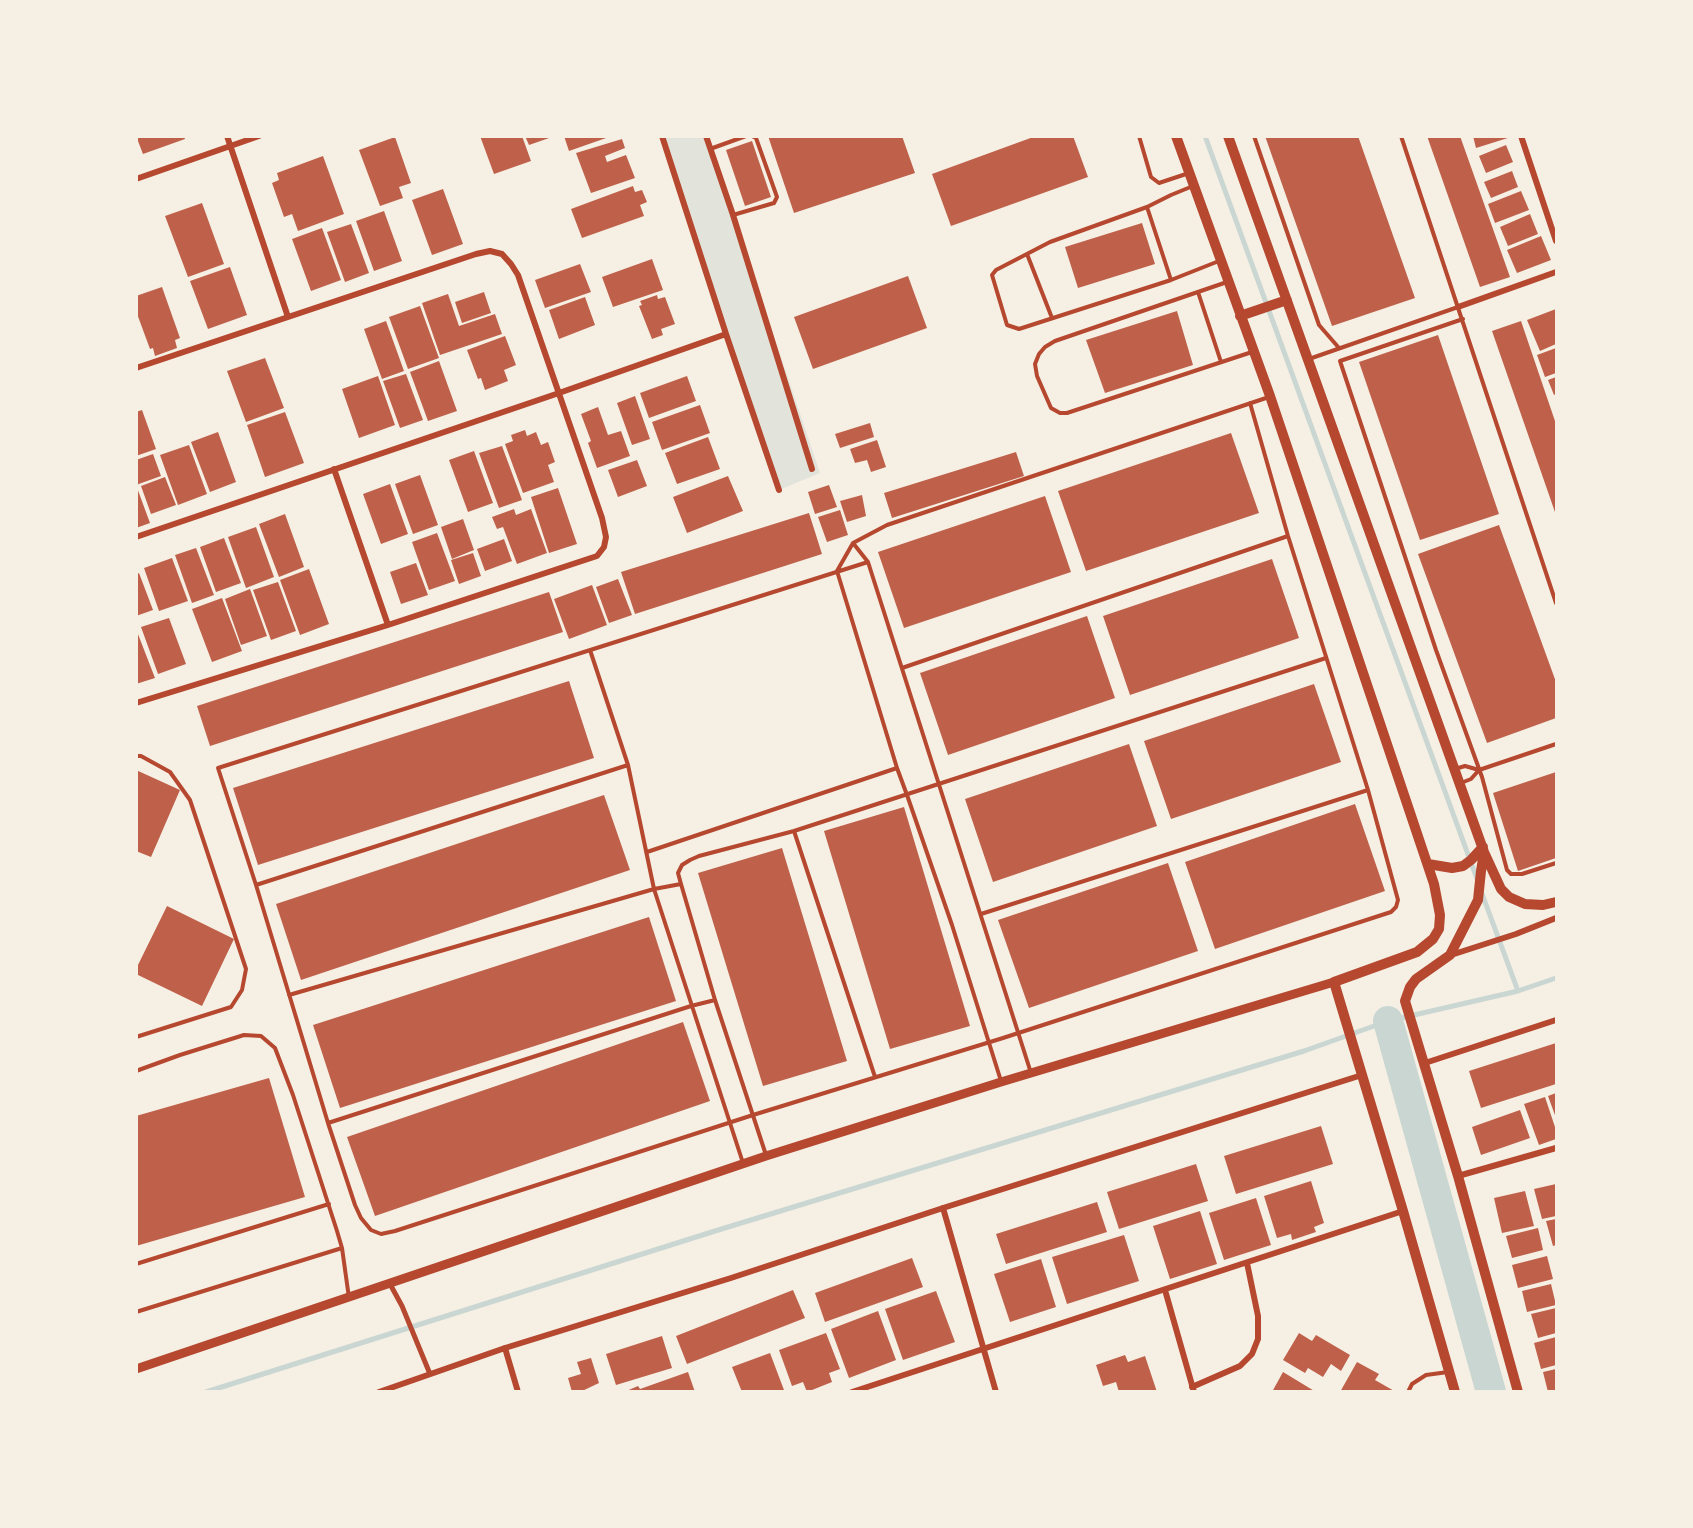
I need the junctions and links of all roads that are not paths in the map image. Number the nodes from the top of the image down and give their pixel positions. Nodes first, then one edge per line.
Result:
1 (227, 136) edge
2 (259, 136) edge
3 (662, 136) edge
4 (706, 136) edge
5 (746, 136) edge
6 (752, 136) edge
7 (1139, 136) edge
8 (1176, 136) edge
9 (1228, 136) edge
10 (1254, 136) edge
11 (1401, 136) edge
12 (1521, 136) edge
13 (230, 146) junction
14 (710, 149) junction
15 (1189, 173) junction
16 (136, 179) edge
17 (1194, 186) junction
18 (1147, 207) junction
19 (733, 215) junction
20 (1557, 241) edge
21 (1027, 254) junction
22 (1220, 261) junction
23 (1557, 272) edge
24 (1172, 280) junction
25 (1228, 282) junction
26 (1198, 292) junction
27 (1282, 301) junction
28 (1458, 307) junction
29 (1240, 316) junction
30 (288, 317) junction
31 (1052, 318) junction
32 (1462, 319) junction
33 (726, 334) junction
34 (1339, 348) junction
35 (1254, 351) junction
36 (1308, 359) junction
37 (1221, 362) junction
38 (136, 368) edge
39 (559, 393) junction
40 (1270, 396) junction
41 (1250, 403) junction
42 (334, 469) junction
43 (812, 469) dead end
44 (779, 490) dead end
45 (1288, 536) junction
46 (136, 537) edge
47 (853, 543) junction
48 (868, 562) junction
49 (837, 571) junction
50 (1557, 603) edge
51 (388, 625) junction
52 (590, 650) junction
53 (1326, 658) junction
54 (902, 668) junction
55 (136, 703) edge
56 (1557, 744) edge
57 (136, 756) edge
58 (628, 765) junction
59 (897, 768) junction
60 (1455, 770) junction
61 (1479, 770) junction
62 (939, 784) junction
63 (1460, 784) junction
64 (1368, 790) junction
65 (908, 795) junction
66 (794, 831) junction
67 (1481, 851) junction
68 (647, 852) junction
69 (1557, 863) edge
70 (1433, 865) junction
71 (681, 884) junction
72 (256, 885) junction
73 (654, 889) junction
74 (1557, 902) edge
75 (981, 914) junction
76 (1557, 918) edge
77 (1450, 955) junction
78 (1334, 982) junction
79 (289, 995) junction
80 (715, 1000) junction
81 (692, 1006) junction
82 (1557, 1020) edge
83 (1019, 1033) junction
84 (136, 1037) edge
85 (989, 1042) junction
86 (1425, 1064) junction
87 (1360, 1070) junction
88 (136, 1071) edge
89 (1031, 1074) junction
90 (874, 1077) junction
91 (1001, 1082) junction
92 (753, 1115) junction
93 (730, 1123) junction
94 (328, 1124) junction
95 (1557, 1148) edge
96 (766, 1156) junction
97 (743, 1164) junction
98 (1458, 1176) junction
99 (329, 1204) junction
100 (943, 1208) junction
101 (1403, 1211) junction
102 (342, 1248) junction
103 (136, 1263) edge
104 (1247, 1263) junction
105 (390, 1284) junction
106 (1165, 1290) junction
107 (350, 1298) junction
108 (136, 1311) edge
109 (504, 1348) junction
110 (983, 1348) junction
111 (136, 1369) edge
112 (1449, 1372) junction
113 (430, 1374) junction
114 (1193, 1389) edge
115 (380, 1392) edge
116 (518, 1392) edge
117 (852, 1392) edge
118 (996, 1392) edge
119 (1408, 1392) edge
120 (1455, 1392) edge
121 (1518, 1392) edge

1 - 13 street
2 - 13 street
3 - 33 street
4 - 14 street
5 - 14 lane
6 - 19 lane
7 - 15 lane
8 - 15 main road
9 - 27 main road
10 - 34 lane
11 - 28 lane
12 - 20 street
13 - 16 street
13 - 30 street
14 - 19 street
15 - 17 main road
17 - 18 lane
17 - 22 main road
18 - 21 lane
18 - 24 lane
19 - 43 street
21 - 31 lane
21 - 31 lane
22 - 24 lane
22 - 25 main road
23 - 28 street
24 - 31 lane
25 - 26 lane
25 - 29 main road
26 - 37 lane
26 - 37 lane
27 - 29 main road
27 - 36 main road
28 - 32 lane
28 - 34 lane
29 - 35 main road
30 - 38 street
30 - 39 street
32 - 50 lane
32 - 61 lane
33 - 39 street
33 - 44 street
34 - 36 lane
35 - 37 lane
35 - 40 main road
36 - 60 main road
39 - 42 street
39 - 51 street
40 - 41 lane
40 - 70 main road
41 - 45 lane
41 - 47 lane
42 - 46 street
42 - 51 street
45 - 53 lane
45 - 54 lane
47 - 48 lane
47 - 49 lane
48 - 49 lane
48 - 54 lane
49 - 52 lane
49 - 59 lane
51 - 55 street
52 - 58 lane
52 - 72 lane
53 - 62 lane
53 - 64 lane
54 - 62 lane
56 - 61 lane
57 - 84 lane
58 - 68 lane
58 - 72 lane
59 - 65 lane
59 - 68 lane
60 - 61 lane
60 - 63 main road
61 - 63 lane
61 - 69 lane
62 - 65 lane
62 - 75 lane
63 - 67 main road
64 - 75 lane
64 - 83 lane
65 - 66 lane
65 - 85 lane
66 - 71 lane
66 - 90 lane
67 - 70 main road
67 - 74 main road
67 - 77 main road
68 - 73 lane
70 - 78 main road
71 - 73 lane
71 - 80 lane
72 - 79 lane
73 - 79 lane
73 - 81 lane
75 - 83 lane
76 - 77 street
77 - 86 main road
78 - 87 main road
78 - 89 street
79 - 94 lane
80 - 81 lane
80 - 92 lane
81 - 93 lane
81 - 94 lane
82 - 86 street
83 - 85 lane
83 - 89 lane
85 - 90 lane
85 - 91 lane
86 - 98 main road
87 - 100 street
87 - 101 main road
88 - 99 lane
89 - 91 street
90 - 92 lane
91 - 96 street
92 - 93 lane
92 - 96 lane
93 - 94 lane
93 - 97 lane
95 - 98 street
96 - 97 street
97 - 105 street
98 - 121 main road
99 - 102 lane
99 - 103 lane
100 - 109 street
100 - 110 street
101 - 104 street
101 - 112 main road
102 - 107 lane
102 - 108 lane
104 - 106 street
104 - 114 street
105 - 107 street
105 - 113 street
106 - 110 street
106 - 114 street
107 - 111 street
109 - 113 street
109 - 116 street
110 - 117 street
110 - 118 street
112 - 119 lane
112 - 120 main road
113 - 115 street

